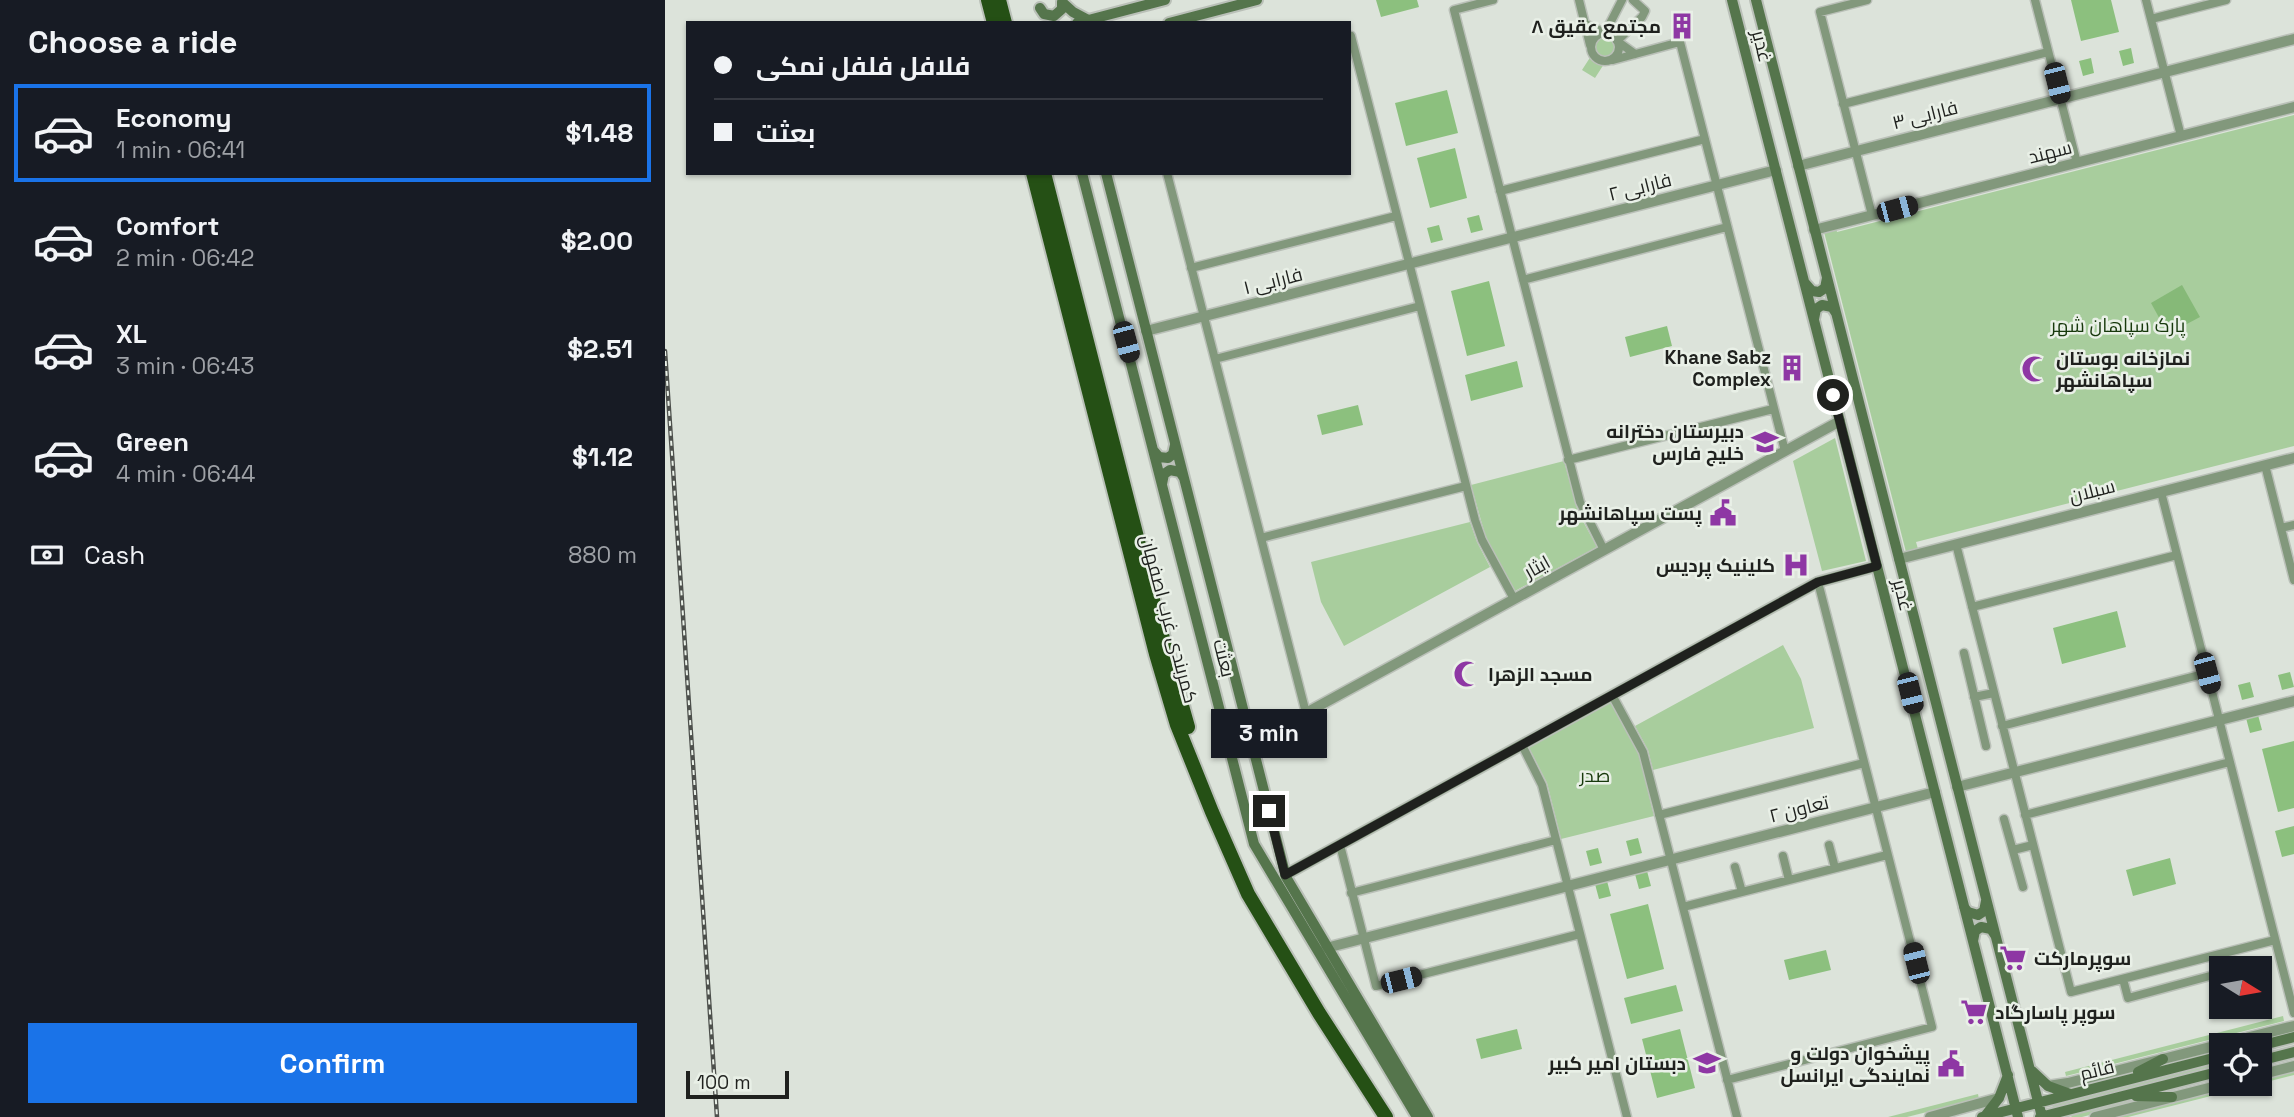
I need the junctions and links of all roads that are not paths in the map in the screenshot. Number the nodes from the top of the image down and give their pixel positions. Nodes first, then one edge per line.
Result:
1 (988, 0) edge
2 (999, 0) edge
3 (1165, 0) edge
4 (1257, 0) edge
5 (1493, 0) edge
6 (1579, 0) edge
7 (1622, 0) edge
8 (1633, 0) edge
9 (1732, 0) edge
10 (1756, 0) edge
11 (1867, 0) edge
12 (2035, 0) edge
13 (2146, 0) edge
14 (2226, 0) edge
15 (1062, 1) edge
16 (1039, 4) edge
17 (2151, 19) junction
18 (993, 21) edge
19 (1004, 21) edge
20 (1043, 21) edge
21 (1067, 21) edge
22 (1086, 21) edge
23 (1177, 21) edge
24 (1585, 24) junction
25 (1605, 33) junction
26 (2294, 39) edge
27 (1351, 41) edge
28 (1618, 41) junction
29 (1590, 46) junction
30 (2048, 52) junction
31 (1635, 54) junction
32 (1613, 60) junction
33 (2164, 72) junction
34 (2061, 99) junction
35 (1843, 104) junction
36 (2294, 107) edge
37 (2181, 136) junction
38 (1705, 139) junction
39 (1856, 151) junction
40 (2077, 163) junction
41 (1798, 166) junction
42 (1776, 170) junction
43 (1034, 175) edge
44 (1045, 175) edge
45 (1083, 175) edge
46 (1107, 175) edge
47 (1168, 175) edge
48 (1717, 186) junction
49 (1500, 191) junction
50 (1872, 215) junction
51 (1397, 216) junction
52 (1727, 227) junction
53 (1814, 230) junction
54 (1512, 238) junction
55 (1409, 264) junction
56 (1191, 268) junction
57 (1827, 278) junction
58 (1523, 280) junction
59 (1805, 284) junction
60 (1420, 306) junction
61 (1836, 313) junction
62 (1204, 317) junction
63 (1814, 319) junction
64 (1146, 331) junction
65 (1215, 359) junction
66 (1773, 409) junction
67 (1840, 421) junction
68 (1175, 444) junction
69 (1153, 450) junction
70 (1785, 451) junction
71 (2294, 458) edge
72 (1569, 460) junction
73 (2265, 465) junction
74 (1184, 478) junction
75 (1162, 484) junction
76 (1466, 486) junction
77 (2161, 492) junction
78 (2294, 525) edge
79 (2281, 528) junction
80 (1261, 538) junction
81 (1956, 544) junction
82 (1604, 550) junction
83 (2177, 555) junction
84 (1899, 559) junction
85 (1877, 566) junction
86 (2294, 580) edge
87 (1818, 582) junction
88 (1514, 599) junction
89 (1972, 607) junction
90 (1964, 653) dead end
91 (2207, 673) junction
92 (1994, 693) junction
93 (1612, 695) junction
94 (1974, 697) junction
95 (2294, 701) edge
96 (1306, 713) junction
97 (2219, 720) junction
98 (2002, 726) junction
99 (1251, 743) junction
100 (1522, 745) junction
101 (1986, 746) dead end
102 (2230, 762) junction
103 (1864, 763) junction
104 (2014, 772) junction
105 (1957, 787) junction
106 (1935, 792) junction
107 (1876, 807) junction
108 (1659, 815) junction
109 (2025, 815) junction
110 (2004, 819) dead end
111 (1556, 840) junction
112 (1340, 845) junction
113 (1829, 845) dead end
114 (2033, 845) junction
115 (2013, 850) junction
116 (1887, 855) junction
117 (1783, 856) dead end
118 (1671, 860) junction
119 (1735, 867) dead end
120 (1835, 868) junction
121 (1285, 875) junction
122 (1789, 880) junction
123 (1568, 886) junction
124 (2023, 887) dead end
125 (1742, 892) junction
126 (1351, 893) junction
127 (1986, 901) junction
128 (1965, 906) junction
129 (1683, 907) junction
130 (1580, 934) junction
131 (1995, 935) junction
132 (1363, 938) junction
133 (2275, 940) junction
134 (1973, 941) junction
135 (1326, 948) junction
136 (2209, 976) edge
137 (2123, 979) junction
138 (2294, 1013) edge
139 (2294, 1026) edge
140 (2294, 1037) edge
141 (2272, 1043) edge
142 (2294, 1052) edge
143 (2272, 1058) edge
144 (2163, 1059) junction
145 (2209, 1059) edge
146 (2294, 1066) edge
147 (2029, 1069) junction
148 (2272, 1072) edge
149 (2209, 1074) edge
150 (2008, 1075) junction
151 (1727, 1080) junction
152 (2120, 1082) junction
153 (2048, 1086) junction
154 (2209, 1088) edge
155 (2070, 1094) junction
156 (2123, 1096) junction
157 (2172, 1097) junction
158 (1999, 1098) junction
159 (2056, 1098) junction
160 (2039, 1103) junction
161 (2017, 1113) edge
162 (2067, 1113) edge
163 (2003, 1115) edge
164 (1386, 1117) edge
165 (1395, 1117) edge
166 (1417, 1117) edge
167 (1428, 1117) edge
168 (1627, 1117) edge
169 (1737, 1117) edge
170 (1930, 1117) edge
171 (1983, 1117) edge
172 (2041, 1117) edge
173 (2095, 1117) edge

1 - 18 highway
2 - 19 highway
3 - 22 main road
4 - 23 main road
5 - 49 street
6 - 24 street
7 - 25 street
8 - 28 street
9 - 42 main road, غدیر
10 - 41 main road, غدیر
11 - 35 street
12 - 30 street
13 - 17 street
14 - 17 street
15 - 16 main road
15 - 21 main road
15 - 22 main road
16 - 20 main road
17 - 33 street
24 - 25 street
24 - 29 street
25 - 28 street
25 - 29 street
26 - 33 street, فارابی ۳
27 - 51 street
28 - 31 street
28 - 32 street
29 - 32 street
30 - 34 street
30 - 35 street
31 - 32 street
31 - 38 street
33 - 34 street, فارابی ۳
33 - 37 street
34 - 39 street, فارابی ۳
34 - 40 street
35 - 39 street
36 - 37 street, سهند
37 - 40 street, سهند
38 - 48 street
38 - 49 street
39 - 41 street, فارابی ۳
39 - 50 street
40 - 50 street, سهند
41 - 53 main road, غدیر
42 - 48 street, فارابی ۲
42 - 59 main road, غدیر
43 - 164 highway, کمربندی غرب اصفهان
44 - 165 highway, کمربندی غرب اصفهان
45 - 69 main road, بعثت
46 - 64 main road, بعثت
47 - 56 street
48 - 52 street
48 - 54 street, فارابی ۲
49 - 54 street
50 - 53 street, سهند
51 - 55 street
51 - 56 street
52 - 58 street
52 - 66 street
53 - 57 main road, غدیر
54 - 55 street, فارابی ۲
54 - 58 street
55 - 60 street
55 - 62 street, فارابی ۱
56 - 62 street
57 - 59 main road
57 - 61 main road, غدیر
58 - 72 street
59 - 63 main road, غدیر
60 - 65 street
60 - 76 street
61 - 63 main road
61 - 84 main road, غدیر
62 - 64 street, فارابی ۱
62 - 65 street
63 - 67 main road, غدیر
64 - 68 main road, بعثت
65 - 80 street
66 - 70 street
66 - 72 street
67 - 70 street, ایثار
67 - 85 main road, غدیر
68 - 69 main road
68 - 74 main road, بعثت
69 - 75 main road, بعثت
70 - 82 street, ایثار
71 - 73 street, سبلان
72 - 82 street
73 - 77 street, سبلان
73 - 79 street
74 - 75 main road
74 - 99 main road, بعثت
75 - 166 main road, بعثت
76 - 80 street
76 - 88 street
77 - 81 street, سبلان
77 - 83 street
78 - 79 street
79 - 86 street
80 - 96 street
81 - 84 street, سبلان
81 - 89 street
82 - 88 street, ایثار
83 - 89 street
83 - 91 street
84 - 105 main road, غدیر
85 - 87 street
85 - 106 main road, غدیر
87 - 93 street
87 - 103 street
88 - 96 street, ایثار
89 - 92 street
90 - 94 street
91 - 97 street
91 - 98 street
92 - 94 street
92 - 98 street
93 - 100 street
93 - 108 street
94 - 101 street
95 - 97 street
96 - 99 street, ایثار
97 - 102 street
97 - 104 street
98 - 104 street
99 - 121 main road, بعثت
100 - 111 street
100 - 112 street
102 - 109 street
102 - 133 street
103 - 107 street
103 - 108 street
104 - 105 street
104 - 109 street
105 - 127 main road, غدیر
106 - 107 street, تعاون ۲
106 - 128 main road, غدیر
107 - 116 street
107 - 118 street, تعاون ۲
108 - 118 street
109 - 114 street
110 - 115 street
111 - 123 street
111 - 126 street
112 - 121 street
112 - 126 street
113 - 120 street
114 - 115 street
114 - 137 street
115 - 124 street
116 - 120 street
116 - 151 street
117 - 122 street
118 - 123 street, تعاون ۲
118 - 129 street
119 - 125 street
120 - 122 street
121 - 135 main road, بعثت
122 - 125 street
123 - 130 street
123 - 132 street, تعاون ۲
125 - 129 street
126 - 132 street
127 - 128 main road
127 - 131 main road, غدیر
128 - 134 main road, غدیر
129 - 151 street
130 - 132 street
130 - 168 street
131 - 134 main road
131 - 147 main road, غدیر
132 - 135 street, تعاون ۲
133 - 137 street
133 - 138 street
134 - 150 main road, غدیر
135 - 167 main road, بعثت
136 - 137 street
139 - 144 street
140 - 141 main road
142 - 143 main road
144 - 152 main road
144 - 153 street
145 - 152 main road, قائم
146 - 148 street
147 - 153 main road
147 - 160 main road, غدیر
149 - 156 main road, قائم
150 - 158 main road
150 - 161 main road, غدیر
151 - 169 street
152 - 155 main road, قائم
153 - 155 main road
154 - 157 street
155 - 159 main road, قائم
156 - 157 main road
156 - 162 main road, قائم
157 - 173 street
158 - 170 street
158 - 171 main road
159 - 160 main road, قائم
159 - 162 main road
160 - 161 main road, قائم
160 - 172 main road, غدیر
161 - 163 main road, قائم
162 - 172 main road, قائم
163 - 171 main road, قائم

